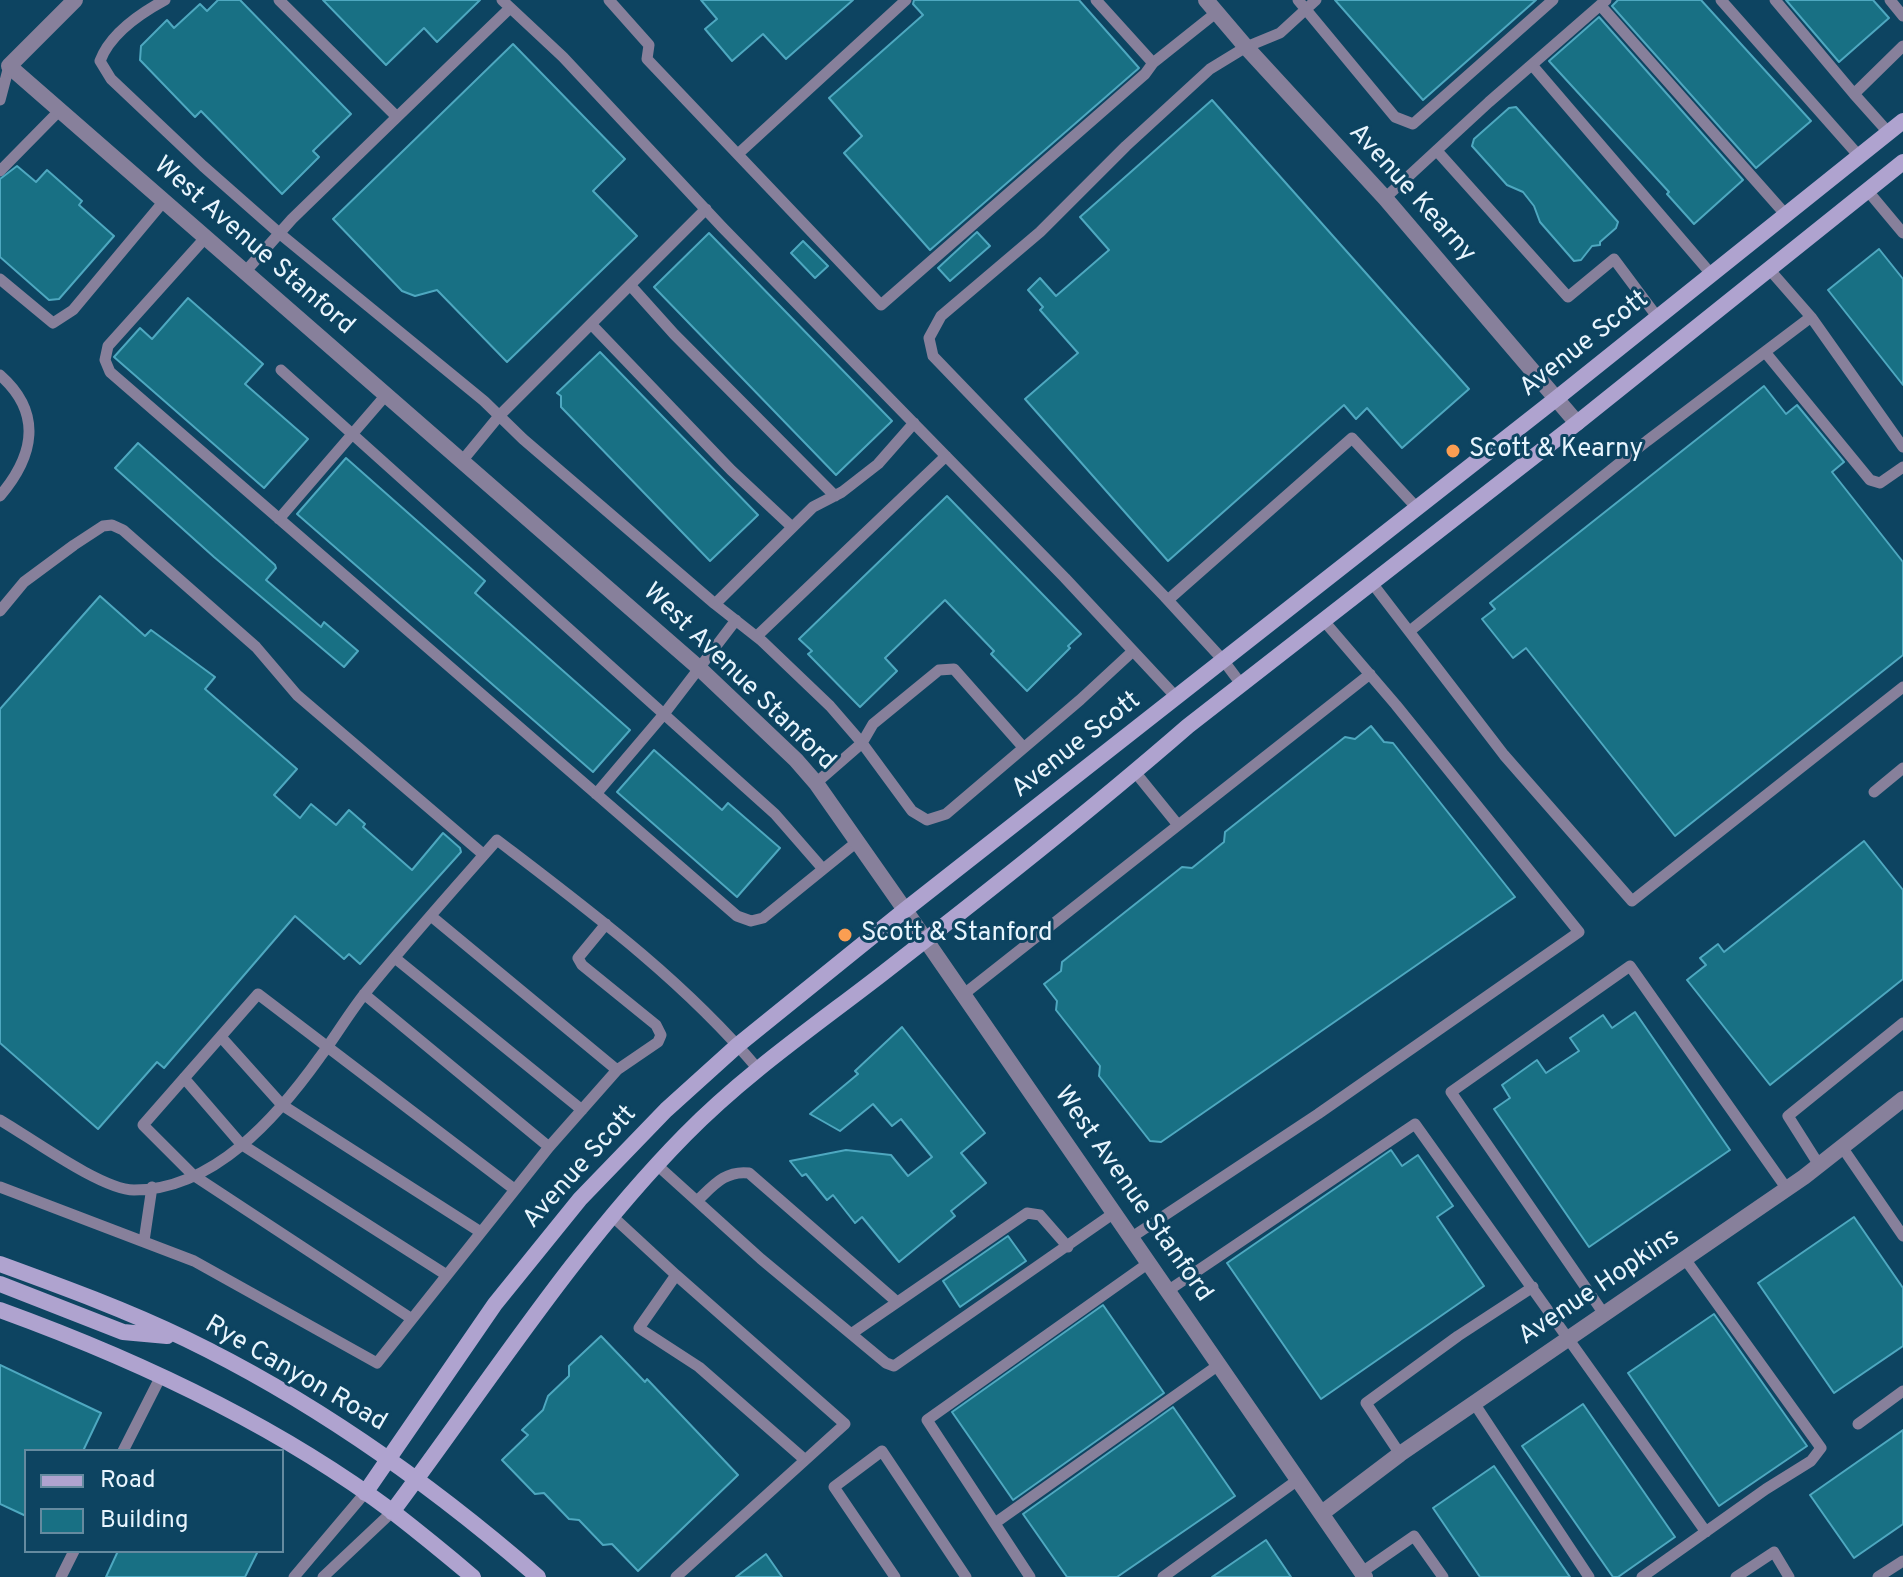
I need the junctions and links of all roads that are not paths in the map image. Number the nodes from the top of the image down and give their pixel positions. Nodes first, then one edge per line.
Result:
1 (75, 0) edge
2 (165, 0) edge
3 (279, 0) edge
4 (609, 0) edge
5 (906, 0) edge
6 (1096, 0) edge
7 (1316, 0) edge
8 (1553, 0) edge
9 (1721, 0) edge
10 (1775, 0) edge
11 (1890, 0) edge
12 (1603, 3) edge
13 (506, 4) edge
14 (1302, 5) edge
15 (1211, 6) edge
16 (1903, 16) edge
17 (1903, 46) edge
18 (1246, 47) junction
19 (1153, 63) junction
20 (1532, 65) junction
21 (9, 66) junction
22 (1854, 94) junction
23 (0, 100) edge
24 (60, 110) junction
25 (397, 117) junction
26 (1903, 121) edge
27 (1888, 132) junction
28 (1437, 151) junction
29 (738, 154) junction
30 (1859, 156) junction
31 (1903, 162) edge
32 (0, 171) edge
33 (1867, 190) junction
34 (1385, 198) junction
35 (164, 201) junction
36 (706, 209) junction
37 (1786, 215) junction
38 (279, 233) junction
39 (1903, 233) edge
40 (206, 237) junction
41 (1769, 269) junction
42 (245, 272) junction
43 (1712, 275) junction
44 (0, 279) edge
45 (630, 285) junction
46 (1811, 317) junction
47 (1658, 318) junction
48 (591, 324) junction
49 (1765, 352) junction
50 (281, 370) dead end
51 (0, 375) edge
52 (386, 395) junction
53 (1557, 398) junction
54 (499, 416) junction
55 (914, 423) junction
56 (1577, 423) junction
57 (353, 433) junction
58 (1903, 447) edge
59 (946, 456) junction
60 (462, 461) junction
61 (1903, 467) edge
62 (0, 496) edge
63 (835, 496) junction
64 (1417, 508) junction
65 (279, 519) junction
66 (792, 527) junction
67 (1372, 583) junction
68 (1168, 600) junction
69 (715, 604) junction
70 (0, 611) edge
71 (736, 620) junction
72 (1324, 621) junction
73 (1411, 630) junction
74 (757, 636) junction
75 (1133, 651) junction
76 (1223, 660) junction
77 (699, 668) junction
78 (1370, 674) junction
79 (1241, 684) junction
80 (1903, 687) edge
81 (1177, 698) junction
82 (664, 714) junction
83 (862, 743) junction
84 (1023, 747) junction
85 (1903, 768) edge
86 (1135, 772) junction
87 (816, 783) junction
88 (1874, 792) dead end
89 (596, 794) junction
90 (1178, 825) junction
91 (858, 841) junction
92 (484, 855) junction
93 (823, 869) junction
94 (905, 910) junction
95 (431, 916) junction
96 (606, 924) junction
97 (926, 939) junction
98 (395, 958) junction
99 (364, 994) junction
100 (964, 994) junction
101 (1903, 1023) edge
102 (221, 1037) junction
103 (738, 1045) junction
104 (328, 1046) junction
105 (758, 1069) junction
106 (617, 1070) junction
107 (184, 1078) junction
108 (1903, 1099) edge
109 (282, 1105) junction
110 (582, 1110) junction
111 (0, 1120) edge
112 (241, 1144) junction
113 (549, 1147) junction
114 (1842, 1147) junction
115 (657, 1165) junction
116 (1819, 1165) junction
117 (193, 1175) junction
118 (0, 1187) edge
119 (152, 1187) junction
120 (514, 1189) junction
121 (1787, 1189) junction
122 (697, 1201) junction
123 (1114, 1213) junction
124 (611, 1215) junction
125 (479, 1231) junction
126 (1903, 1236) edge
127 (1132, 1237) junction
128 (144, 1241) junction
129 (1068, 1247) junction
130 (1685, 1259) junction
131 (1150, 1262) junction
132 (0, 1264) edge
133 (445, 1274) junction
134 (676, 1275) junction
135 (0, 1284) edge
136 (1533, 1287) junction
137 (1169, 1290) junction
138 (897, 1302) junction
139 (0, 1310) edge
140 (1604, 1314) junction
141 (412, 1319) junction
142 (851, 1334) junction
143 (185, 1338) junction
144 (1569, 1338) junction
145 (1220, 1364) junction
146 (161, 1376) junction
147 (1903, 1391) edge
148 (1474, 1403) junction
149 (1858, 1424) dead end
150 (124, 1449) edge
151 (1400, 1454) junction
152 (388, 1458) junction
153 (804, 1459) junction
154 (417, 1479) junction
155 (1299, 1479) junction
156 (365, 1493) junction
157 (392, 1512) junction
158 (1322, 1513) junction
159 (995, 1523) junction
160 (1706, 1532) junction
161 (73, 1553) edge
162 (1903, 1561) edge
163 (1364, 1575) edge
164 (61, 1577) edge
165 (294, 1577) edge
166 (323, 1577) edge
167 (473, 1577) edge
168 (538, 1577) edge
169 (676, 1577) edge
170 (895, 1577) edge
171 (966, 1577) edge
172 (1030, 1577) edge
173 (1163, 1577) edge
174 (1443, 1577) edge
175 (1589, 1577) edge
176 (1642, 1577) edge
177 (1736, 1577) edge
178 (1789, 1577) edge
179 (1878, 1577) edge

1 - 21 street
2 - 38 lane
3 - 25 lane
4 - 29 lane
5 - 29 lane
6 - 19 lane
7 - 14 lane
8 - 14 lane
9 - 30 lane
10 - 22 lane
11 - 16 lane
12 - 20 lane
12 - 37 lane
13 - 25 lane
13 - 36 lane
14 - 18 lane
15 - 18 street, Avenue Kearny
15 - 19 lane
17 - 22 lane
18 - 34 street, Avenue Kearny
18 - 68 lane
19 - 29 lane
20 - 28 lane
20 - 43 lane
21 - 23 lane
21 - 24 street, West Avenue Stanford
22 - 27 lane
24 - 32 lane
24 - 35 street, West Avenue Stanford
25 - 38 lane
26 - 27 main road, Avenue Scott
27 - 30 main road, Avenue Scott
28 - 34 lane
28 - 47 lane
30 - 37 main road, Avenue Scott
31 - 33 main road, Avenue Scott
33 - 39 lane
33 - 41 main road, Avenue Scott
34 - 53 street, Avenue Kearny
35 - 40 street, West Avenue Stanford
35 - 44 lane
36 - 45 lane
36 - 55 lane
37 - 43 main road, Avenue Scott
38 - 42 lane
38 - 54 lane
40 - 42 street, West Avenue Stanford
40 - 65 lane
41 - 46 lane
41 - 56 main road, Avenue Scott
42 - 52 street, West Avenue Stanford
43 - 47 main road, Avenue Scott
45 - 48 lane
45 - 63 lane
46 - 49 lane
46 - 58 lane
47 - 53 main road, Avenue Scott
48 - 54 lane
48 - 66 lane
49 - 61 lane
49 - 73 lane
50 - 57 lane
51 - 62 lane
52 - 57 lane
52 - 60 street, West Avenue Stanford
53 - 56 street, Avenue Kearny
53 - 64 main road, Avenue Scott
54 - 60 lane
54 - 69 lane
55 - 59 lane
55 - 63 lane
56 - 67 main road, Avenue Scott
57 - 65 lane
57 - 82 lane
59 - 74 lane
59 - 75 lane
60 - 77 street, West Avenue Stanford
63 - 66 lane
64 - 68 lane
64 - 76 main road, Avenue Scott
65 - 89 lane
66 - 69 lane
67 - 72 main road, Avenue Scott
67 - 73 lane
68 - 76 lane
69 - 71 lane
70 - 92 lane
71 - 74 lane
71 - 77 lane
72 - 78 lane
72 - 79 main road, Avenue Scott
73 - 80 lane
74 - 83 lane
75 - 81 lane
75 - 84 lane
76 - 79 lane
76 - 81 main road, Avenue Scott
77 - 82 lane
77 - 87 street, West Avenue Stanford
78 - 90 lane
78 - 127 lane
79 - 86 main road, Avenue Scott
81 - 94 main road, Avenue Scott
82 - 89 lane
82 - 93 lane
83 - 84 lane
83 - 84 lane
83 - 87 lane
85 - 88 lane
86 - 90 lane
86 - 97 main road, Avenue Scott
87 - 91 street, West Avenue Stanford
89 - 93 lane
90 - 100 lane
91 - 93 lane
91 - 94 street, West Avenue Stanford
92 - 95 lane
92 - 96 lane
94 - 97 street, West Avenue Stanford
94 - 103 main road, Avenue Scott
95 - 98 lane
95 - 106 lane
96 - 103 lane
96 - 106 lane
97 - 100 street, West Avenue Stanford
97 - 105 main road, Avenue Scott
98 - 99 lane
98 - 110 lane
99 - 104 lane
99 - 113 lane
100 - 123 street, West Avenue Stanford
101 - 116 lane
102 - 104 lane
102 - 107 lane
102 - 109 lane
103 - 105 lane
103 - 152 main road, Avenue Scott
104 - 109 lane
104 - 120 lane
105 - 115 main road, Avenue Scott
106 - 110 lane
107 - 112 lane
107 - 117 lane
108 - 114 street, Avenue Hopkins
109 - 112 lane
109 - 125 lane
110 - 113 lane
111 - 119 lane
112 - 117 lane
112 - 133 lane
113 - 120 lane
114 - 116 street, Avenue Hopkins
114 - 126 lane
115 - 122 lane
115 - 124 main road, Avenue Scott
116 - 121 street, Avenue Hopkins
117 - 119 lane
117 - 141 lane
118 - 128 lane
119 - 128 lane
120 - 125 lane
121 - 130 street, Avenue Hopkins
121 - 140 lane
122 - 138 lane
122 - 142 lane
123 - 127 street, West Avenue Stanford
123 - 129 lane
124 - 134 lane
124 - 154 main road, Avenue Scott
125 - 133 lane
127 - 131 street, West Avenue Stanford
128 - 141 lane
129 - 138 lane
129 - 142 lane
130 - 140 street, Avenue Hopkins
130 - 160 lane
131 - 137 street, West Avenue Stanford
131 - 159 lane
132 - 143 main road, Rye Canyon Road
133 - 141 lane
134 - 153 lane
134 - 153 lane
135 - 143 main road
136 - 137 lane
136 - 144 lane
136 - 151 lane
137 - 145 street, West Avenue Stanford
138 - 142 lane
139 - 146 main road
140 - 144 street, Avenue Hopkins
143 - 152 main road, Rye Canyon Road
144 - 148 street, Avenue Hopkins
144 - 160 lane
145 - 155 street, West Avenue Stanford
145 - 159 lane
146 - 150 lane
146 - 156 main road
147 - 149 lane
148 - 151 street, Avenue Hopkins
148 - 175 lane
151 - 158 street, Avenue Hopkins
152 - 154 main road, Rye Canyon Road
152 - 156 main road, Avenue Scott
153 - 169 lane
154 - 157 main road, Avenue Scott
154 - 168 main road, Rye Canyon Road
155 - 158 street, West Avenue Stanford
155 - 173 lane
156 - 157 main road
156 - 165 lane
157 - 166 lane
157 - 167 main road
158 - 163 street, West Avenue Stanford
159 - 172 lane
160 - 176 lane
161 - 164 lane
162 - 179 lane
163 - 174 lane
170 - 171 lane
177 - 178 lane

